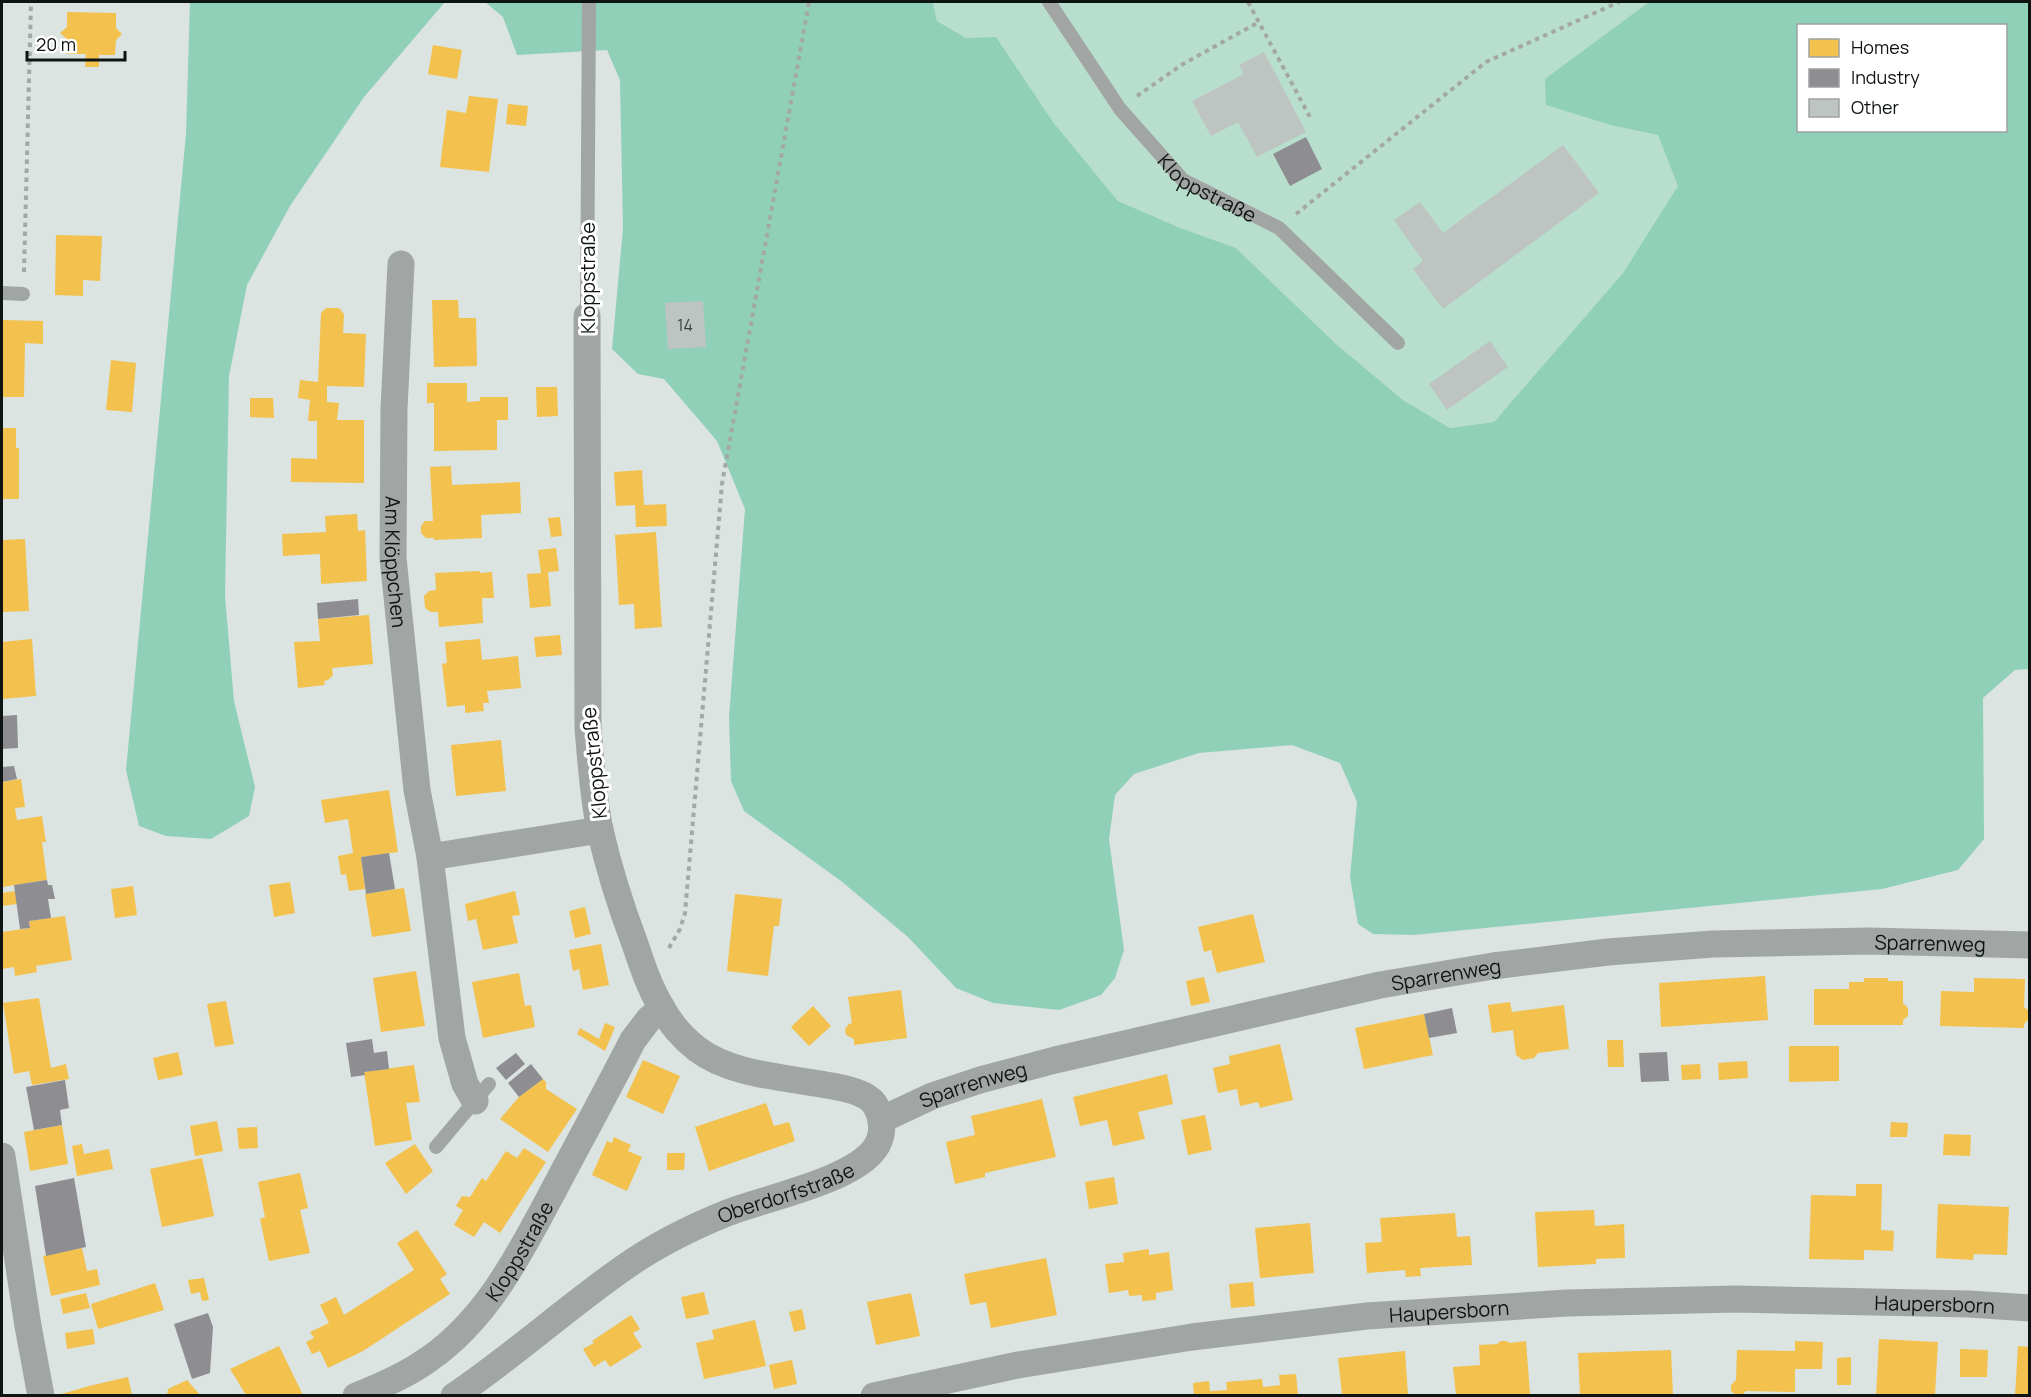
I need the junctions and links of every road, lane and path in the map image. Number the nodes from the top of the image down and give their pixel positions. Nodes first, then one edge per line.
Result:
1 (31, 2) edge
2 (589, 2) edge
3 (809, 2) edge
4 (1049, 2) edge
5 (1248, 2) edge
6 (1619, 2) edge
7 (1259, 22) junction
8 (1120, 109) junction
9 (1311, 119) dead end
10 (1279, 228) junction
11 (401, 264) dead end
12 (2, 293) edge
13 (23, 294) joint
14 (587, 316) joint
15 (1398, 344) dead end
16 (600, 830) junction
17 (430, 857) junction
18 (2030, 945) edge
19 (644, 970) junction
20 (662, 1008) junction
21 (482, 1093) joint
22 (881, 1120) junction
23 (436, 1147) dead end
24 (2, 1156) edge
25 (2030, 1308) edge
26 (41, 1395) edge
27 (356, 1395) edge
28 (454, 1395) edge
29 (874, 1395) edge

1 - 13 path
2 - 14 lane, Kloppstraße
3 - 19 path
4 - 8 lane, Kloppstraße
5 - 7 path
6 - 10 path
7 - 8 path
7 - 9 path
8 - 10 lane, Kloppstraße
10 - 15 lane, Kloppstraße
11 - 17 street, Am Klöppchen
12 - 13 lane
14 - 16 street, Kloppstraße
16 - 17 street
16 - 19 street, Kloppstraße
17 - 21 street, Am Klöppchen
18 - 22 street, Sparrenweg
19 - 20 street, Kloppstraße
20 - 22 street
20 - 27 street, Kloppstraße
21 - 23 lane, Am Klöppchen
22 - 28 street, Oberdorfstraße
24 - 26 street
25 - 29 street, Haupersborn

